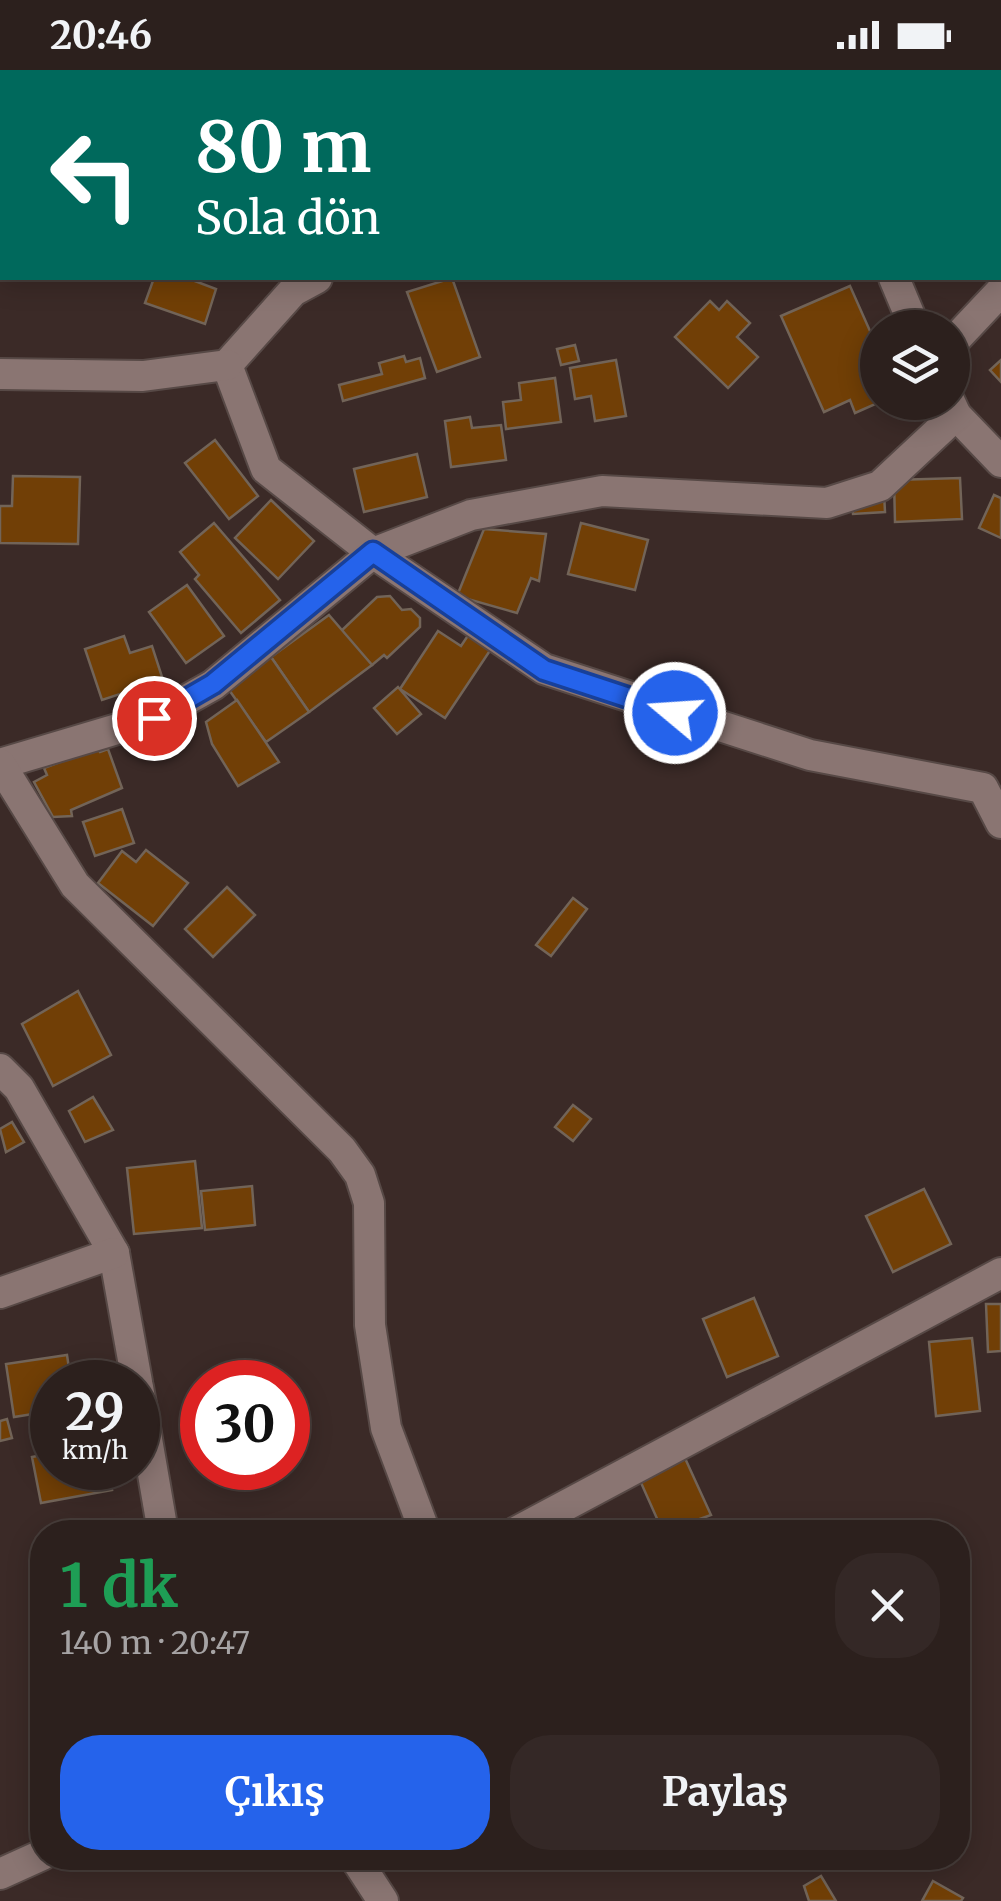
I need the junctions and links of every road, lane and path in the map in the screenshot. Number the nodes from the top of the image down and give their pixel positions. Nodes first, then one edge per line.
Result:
1 (313, 280) edge
2 (895, 280) edge
3 (1001, 291) edge
4 (908, 310) edge
5 (970, 324) edge
6 (228, 365) junction
7 (0, 374) edge
8 (943, 420) edge
9 (963, 420) edge
10 (1001, 462) edge
11 (373, 552) junction
12 (1001, 823) edge
13 (0, 1069) edge
14 (114, 1253) junction
15 (1001, 1273) edge
16 (0, 1292) edge
17 (133, 1360) edge
18 (156, 1490) edge
19 (161, 1520) edge
20 (420, 1520) edge
21 (538, 1520) edge
22 (30, 1860) edge
23 (364, 1870) edge
24 (0, 1874) edge
25 (383, 1901) edge

1 - 6 street
2 - 4 street
3 - 5 street
6 - 7 street
6 - 11 street
8 - 11 street
9 - 10 street
11 - 12 street
11 - 20 street
13 - 14 street
14 - 16 street
14 - 17 street
15 - 21 street
18 - 19 street
22 - 24 street
23 - 25 street

